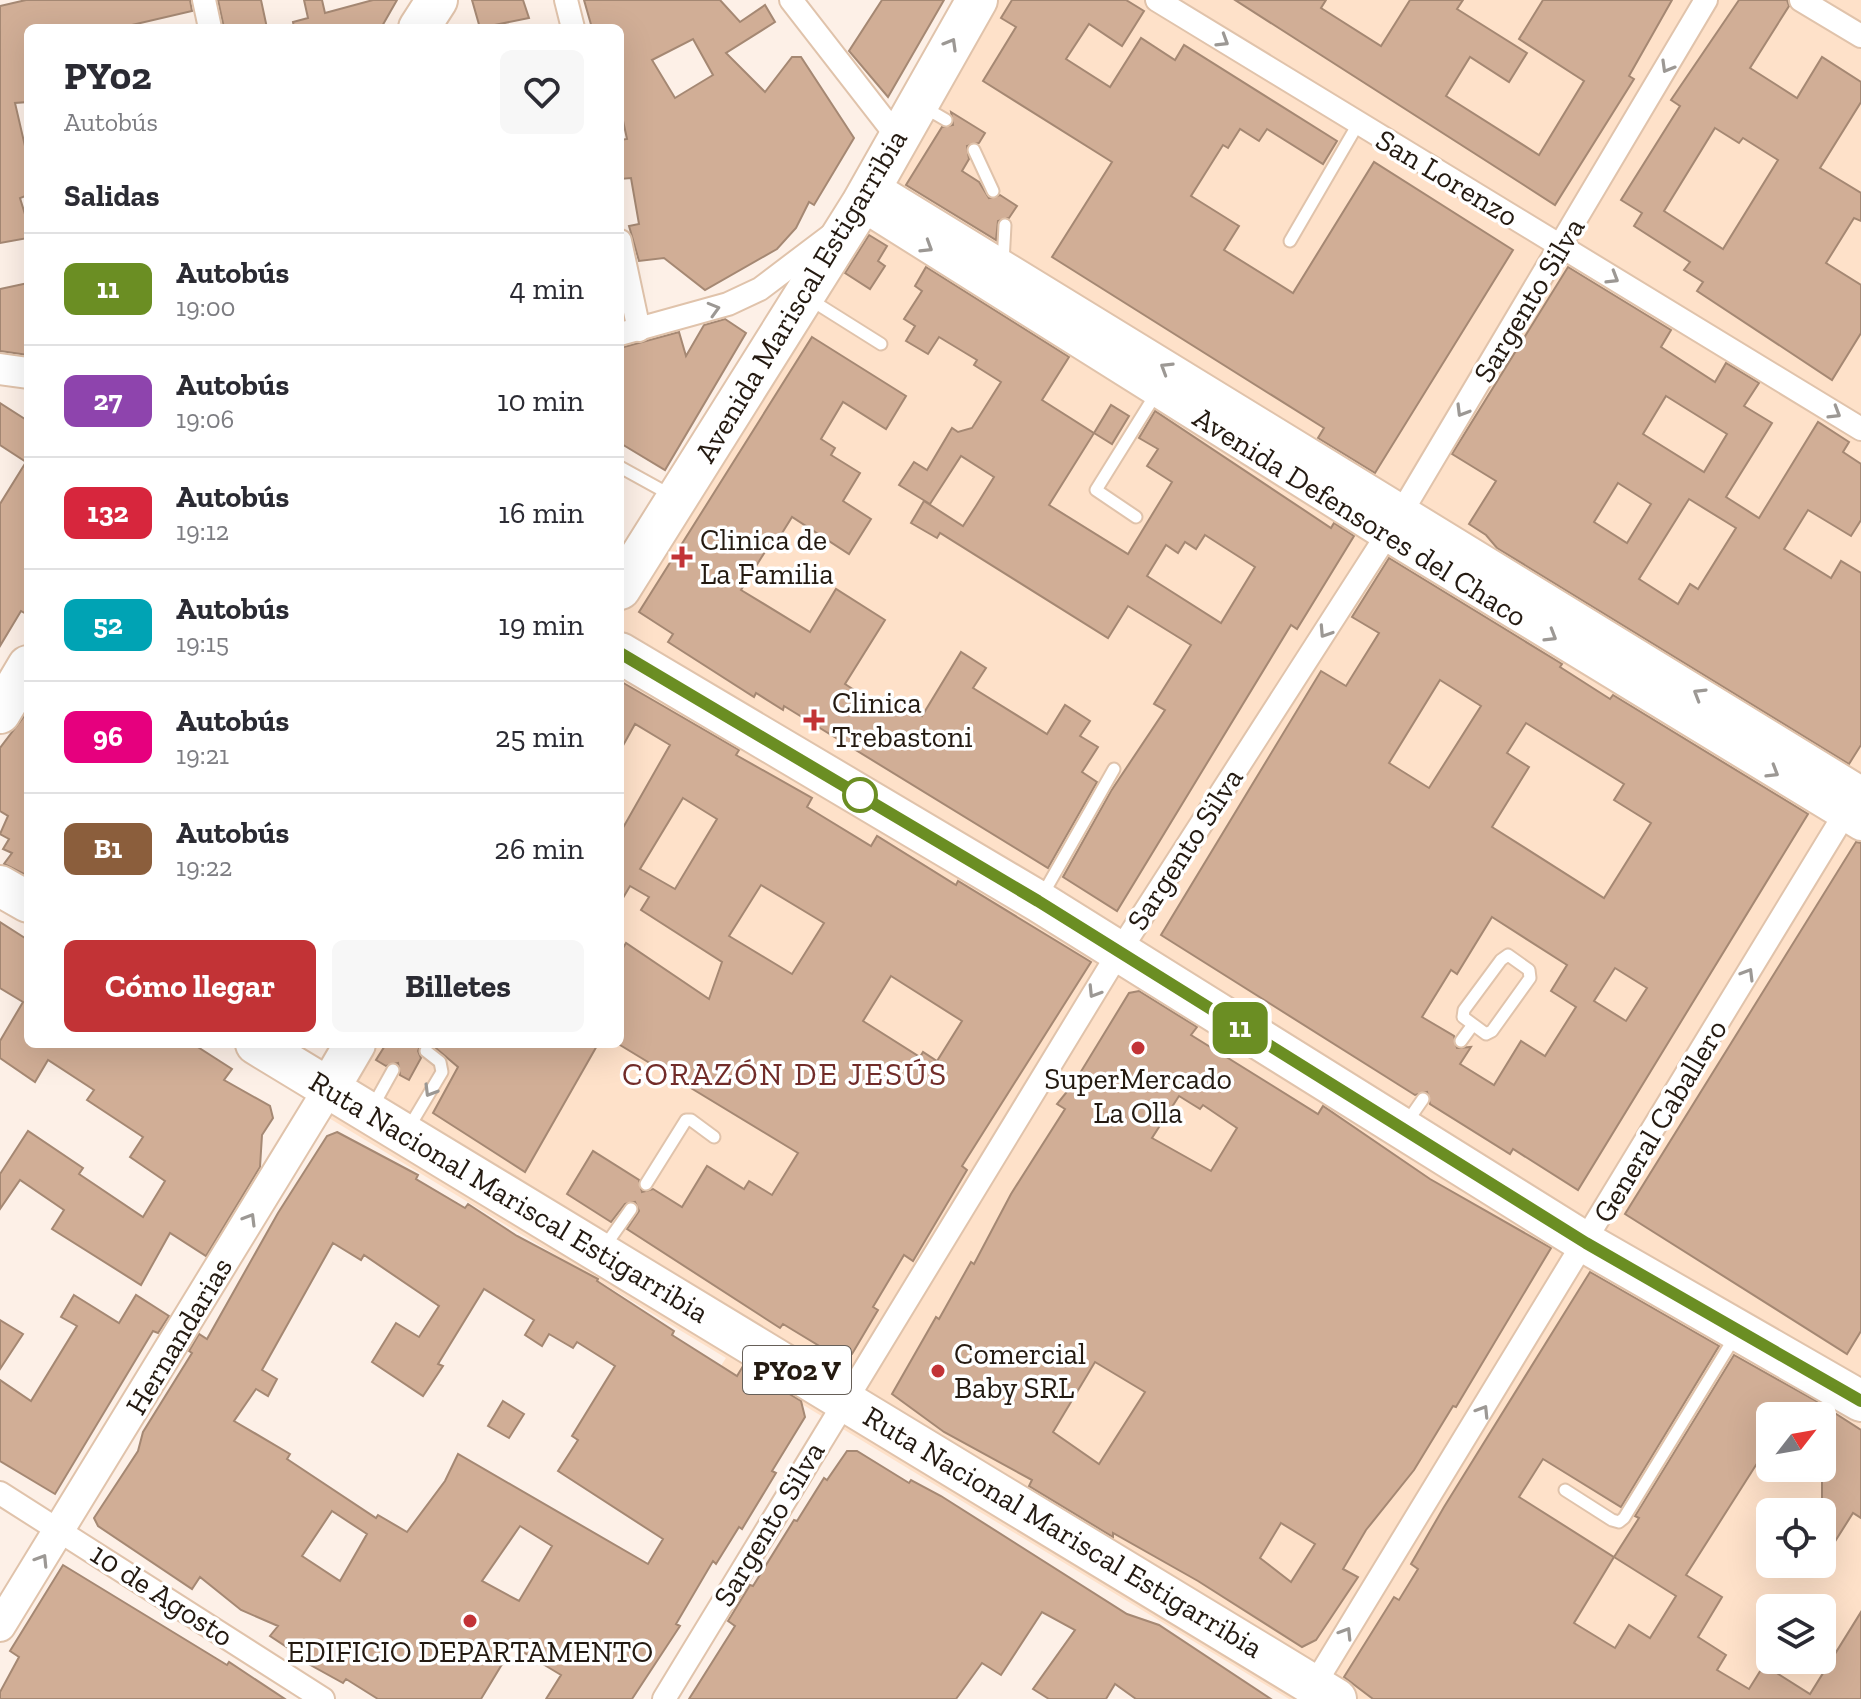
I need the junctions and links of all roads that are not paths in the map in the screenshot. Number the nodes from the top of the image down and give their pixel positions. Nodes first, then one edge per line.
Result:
1 (204, 0) edge
2 (437, 0) edge
3 (566, 0) edge
4 (791, 0) edge
5 (977, 0) edge
6 (1157, 0) edge
7 (1706, 0) edge
8 (1801, 0) edge
9 (209, 24) edge
10 (422, 24) edge
11 (572, 24) edge
12 (1861, 36) edge
13 (1358, 124) junction
14 (899, 139) junction
15 (974, 150) dead end
16 (993, 191) dead end
17 (861, 203) junction
18 (1005, 225) dead end
19 (1290, 241) dead end
20 (1562, 247) junction
21 (1002, 268) junction
22 (624, 281) edge
23 (804, 295) junction
24 (629, 332) edge
25 (881, 344) dead end
26 (0, 369) edge
27 (24, 372) edge
28 (1157, 391) junction
29 (1861, 429) edge
30 (624, 469) edge
31 (677, 499) junction
32 (1136, 517) dead end
33 (1394, 524) junction
34 (624, 583) edge
35 (624, 655) edge
36 (24, 673) edge
37 (0, 713) edge
38 (1114, 769) dead end
39 (1857, 802) edge
40 (0, 886) edge
41 (24, 900) edge
42 (1038, 901) junction
43 (1119, 952) junction
44 (1472, 1026) junction
45 (1461, 1041) dead end
46 (262, 1048) edge
47 (353, 1048) edge
48 (426, 1051) dead end
49 (393, 1070) dead end
50 (328, 1090) junction
51 (369, 1114) junction
52 (404, 1135) junction
53 (714, 1137) dead end
54 (646, 1184) dead end
55 (631, 1209) dead end
56 (1586, 1243) junction
57 (601, 1253) junction
58 (1739, 1331) junction
59 (1854, 1391) edge
60 (844, 1399) junction
61 (1565, 1490) dead end
62 (0, 1493) edge
63 (61, 1530) junction
64 (0, 1626) edge
65 (1319, 1695) edge
66 (323, 1699) edge
67 (664, 1699) edge

1 - 9 street
2 - 10 highway
3 - 11 street
4 - 14 street
14 -> 5 highway, Avenida Mariscal Estigarribia
6 -> 13 street, San Lorenzo
7 -> 20 street, Sargento Silva
8 - 12 street
13 - 19 lane
13 - 20 street, San Lorenzo
14 - 17 highway, Avenida Mariscal Estigarribia
15 - 16 lane
17 - 21 street, Avenida Defensores del Chaco
17 - 23 highway, Avenida Mariscal Estigarribia
24 -> 17 street
17 -> 28 street, Avenida Defensores del Chaco
18 - 21 lane
20 -> 29 street, San Lorenzo
20 -> 33 street, Sargento Silva
33 -> 21 street, Avenida Defensores del Chaco
22 - 24 street
23 - 25 lane
23 - 31 highway, Avenida Mariscal Estigarribia
26 - 27 street
28 - 32 lane
28 - 33 street, Avenida Defensores del Chaco
30 - 31 lane
31 - 34 highway, Avenida Mariscal Estigarribia
33 - 39 street, Avenida Defensores del Chaco
33 -> 43 street, Sargento Silva
35 - 42 highway
36 - 37 highway
38 - 42 lane
56 -> 39 street, General Caballero
40 - 41 highway
42 - 43 highway
43 - 56 highway
43 -> 60 street, Sargento Silva
44 - 44 lane
44 - 45 lane
46 - 50 highway, Ruta Nacional Mariscal Estigarribia / PY02 V
47 - 50 highway, Hernandarias
48 -> 52 lane
49 - 51 lane
50 - 51 highway, Ruta Nacional Mariscal Estigarribia / PY02 V
63 -> 50 street, Hernandarias
51 - 52 highway, Ruta Nacional Mariscal Estigarribia / PY02 V
52 - 57 highway, Ruta Nacional Mariscal Estigarribia / PY02 V
53 - 54 lane
55 - 57 lane
56 - 58 highway
65 -> 56 street, General Caballero
57 - 60 highway, Ruta Nacional Mariscal Estigarribia / PY02 V
58 - 59 highway
58 - 61 lane
60 - 65 highway, Ruta Nacional Mariscal Estigarribia / PY02 V
60 - 67 street, Sargento Silva
62 - 63 street, 10 de Agosto
64 -> 63 street, Hernandarias
63 - 66 street, 10 de Agosto

